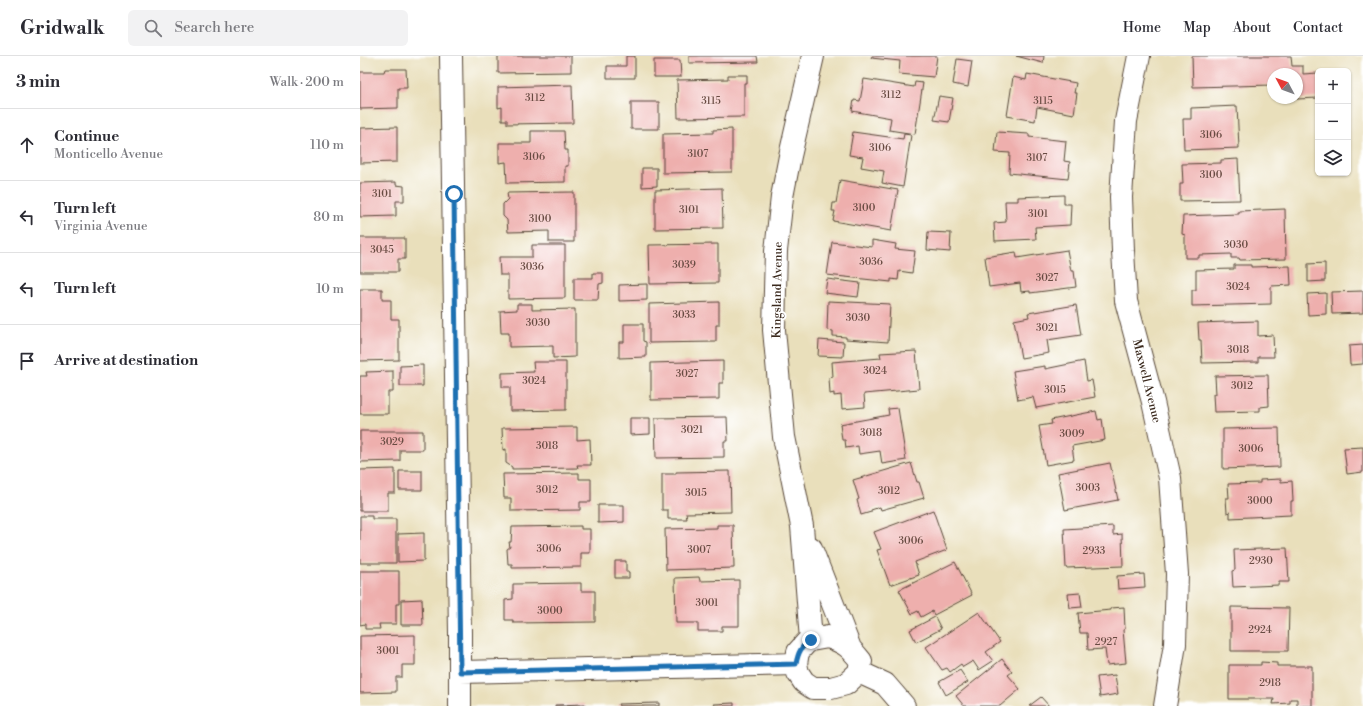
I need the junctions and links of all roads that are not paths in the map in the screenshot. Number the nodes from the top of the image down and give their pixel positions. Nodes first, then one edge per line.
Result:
1 (451, 56) edge
2 (813, 56) edge
3 (1139, 56) edge
4 (802, 526) junction
5 (811, 640) junction
6 (850, 648) junction
7 (796, 664) junction
8 (460, 672) junction
9 (859, 672) junction
10 (815, 697) edge
11 (460, 706) edge
12 (904, 706) edge
13 (1165, 706) edge

1 - 8 street
2 - 4 street, Kingsland Avenue
3 - 13 street, Maxwell Avenue
4 - 5 street, Kingsland Avenue
4 - 6 street, Kingsland Avenue
5 - 6 street
5 - 7 street
6 - 9 street
7 - 8 street
7 - 10 street
8 - 11 street
9 - 10 street
9 - 12 street

